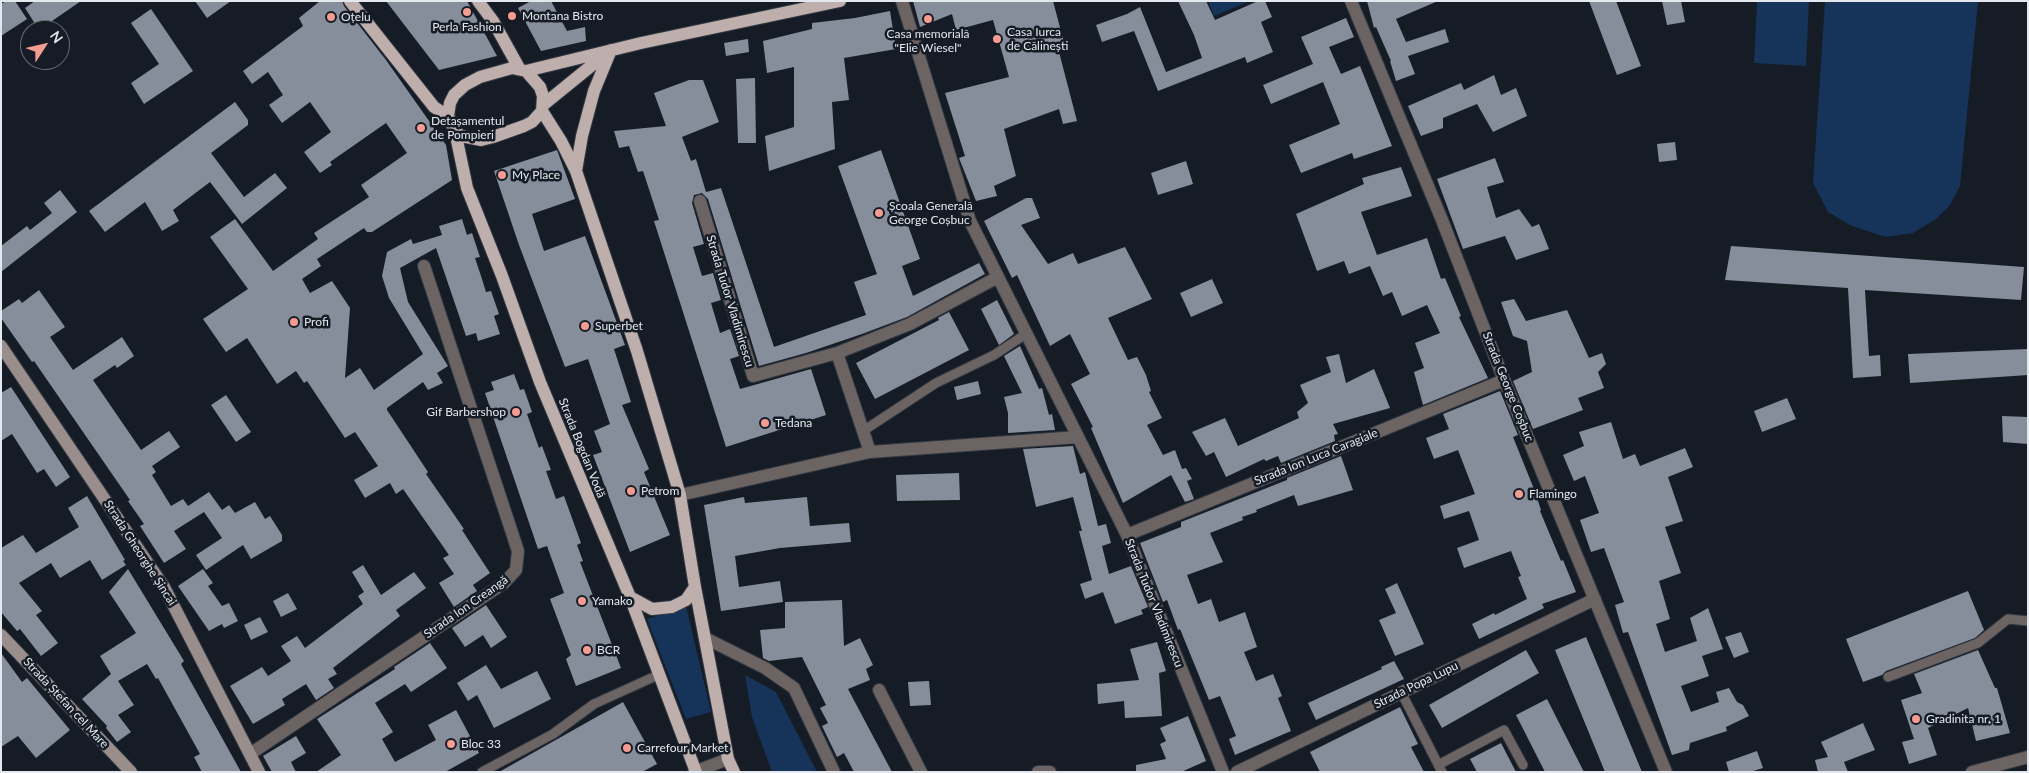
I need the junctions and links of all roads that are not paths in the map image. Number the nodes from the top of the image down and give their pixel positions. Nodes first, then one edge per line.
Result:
1 (350, 1) edge
2 (478, 1) edge
3 (840, 1) edge
4 (902, 1) edge
5 (1351, 1) edge
6 (611, 50) junction
7 (522, 70) junction
8 (543, 108) junction
9 (448, 116) junction
10 (455, 131) junction
11 (576, 171) junction
12 (700, 201) dead end
13 (424, 266) dead end
14 (998, 277) junction
15 (1026, 334) junction
16 (1, 346) edge
17 (837, 353) junction
18 (1504, 380) junction
19 (863, 431) junction
20 (1078, 437) junction
21 (870, 452) junction
22 (680, 495) junction
23 (1127, 535) junction
24 (695, 587) junction
25 (630, 598) junction
26 (1595, 598) junction
27 (2028, 621) edge
28 (705, 638) junction
29 (3, 639) edge
30 (658, 675) junction
31 (1888, 677) dead end
32 (879, 690) dead end
33 (1401, 692) junction
34 (250, 754) junction
35 (2028, 757) edge
36 (728, 759) junction
37 (1523, 765) dead end
38 (1440, 769) edge
39 (695, 771) edge
40 (131, 772) edge
41 (259, 772) edge
42 (482, 772) edge
43 (734, 772) edge
44 (834, 772) edge
45 (920, 772) edge
46 (1038, 772) edge
47 (1050, 772) edge
48 (1223, 772) edge
49 (1237, 772) edge
50 (1666, 772) edge
51 (1972, 772) edge

1 - 9 main road
2 - 7 main road
3 - 6 main road
4 - 14 street, Strada Tudor Vladimirescu
5 - 18 street, Strada George Coșbuc
6 - 7 main road
6 - 8 main road
6 - 11 main road
7 - 8 main road
7 - 9 main road
8 - 10 main road
8 - 11 main road
9 - 10 main road
10 - 25 main road, Strada Bogdan Vodă
11 - 22 main road
12 - 17 street, Strada Tudor Vladimirescu
13 - 34 street, Strada Ion Creangă
14 - 15 street, Strada Tudor Vladimirescu
14 - 17 street, Strada Tudor Vladimirescu
15 - 19 lane
15 - 20 street, Strada Tudor Vladimirescu
16 - 34 main road, Strada Gheorghe Șincai
17 - 19 street
18 - 23 street, Strada Ion Luca Caragiale
18 - 26 street, Strada George Coșbuc
19 - 21 street
20 - 21 street
20 - 23 street, Strada Tudor Vladimirescu
21 - 22 street
22 - 24 main road
23 - 48 street, Strada Tudor Vladimirescu
24 - 25 main road
24 - 28 main road
25 - 30 main road, Strada Bogdan Vodă
26 - 33 street, Strada Popa Lupu
26 - 50 street, Strada George Coșbuc
27 - 31 lane
28 - 36 main road
28 - 44 street
29 - 40 main road, Strada Ștefan cel Mare
30 - 39 main road, Strada Bogdan Vodă
30 - 42 lane
32 - 45 street
33 - 38 lane
33 - 49 street, Strada Popa Lupu
34 - 41 main road, Strada Gheorghe Șincai
35 - 51 street
36 - 39 street
36 - 43 main road
37 - 38 lane
46 - 47 street

